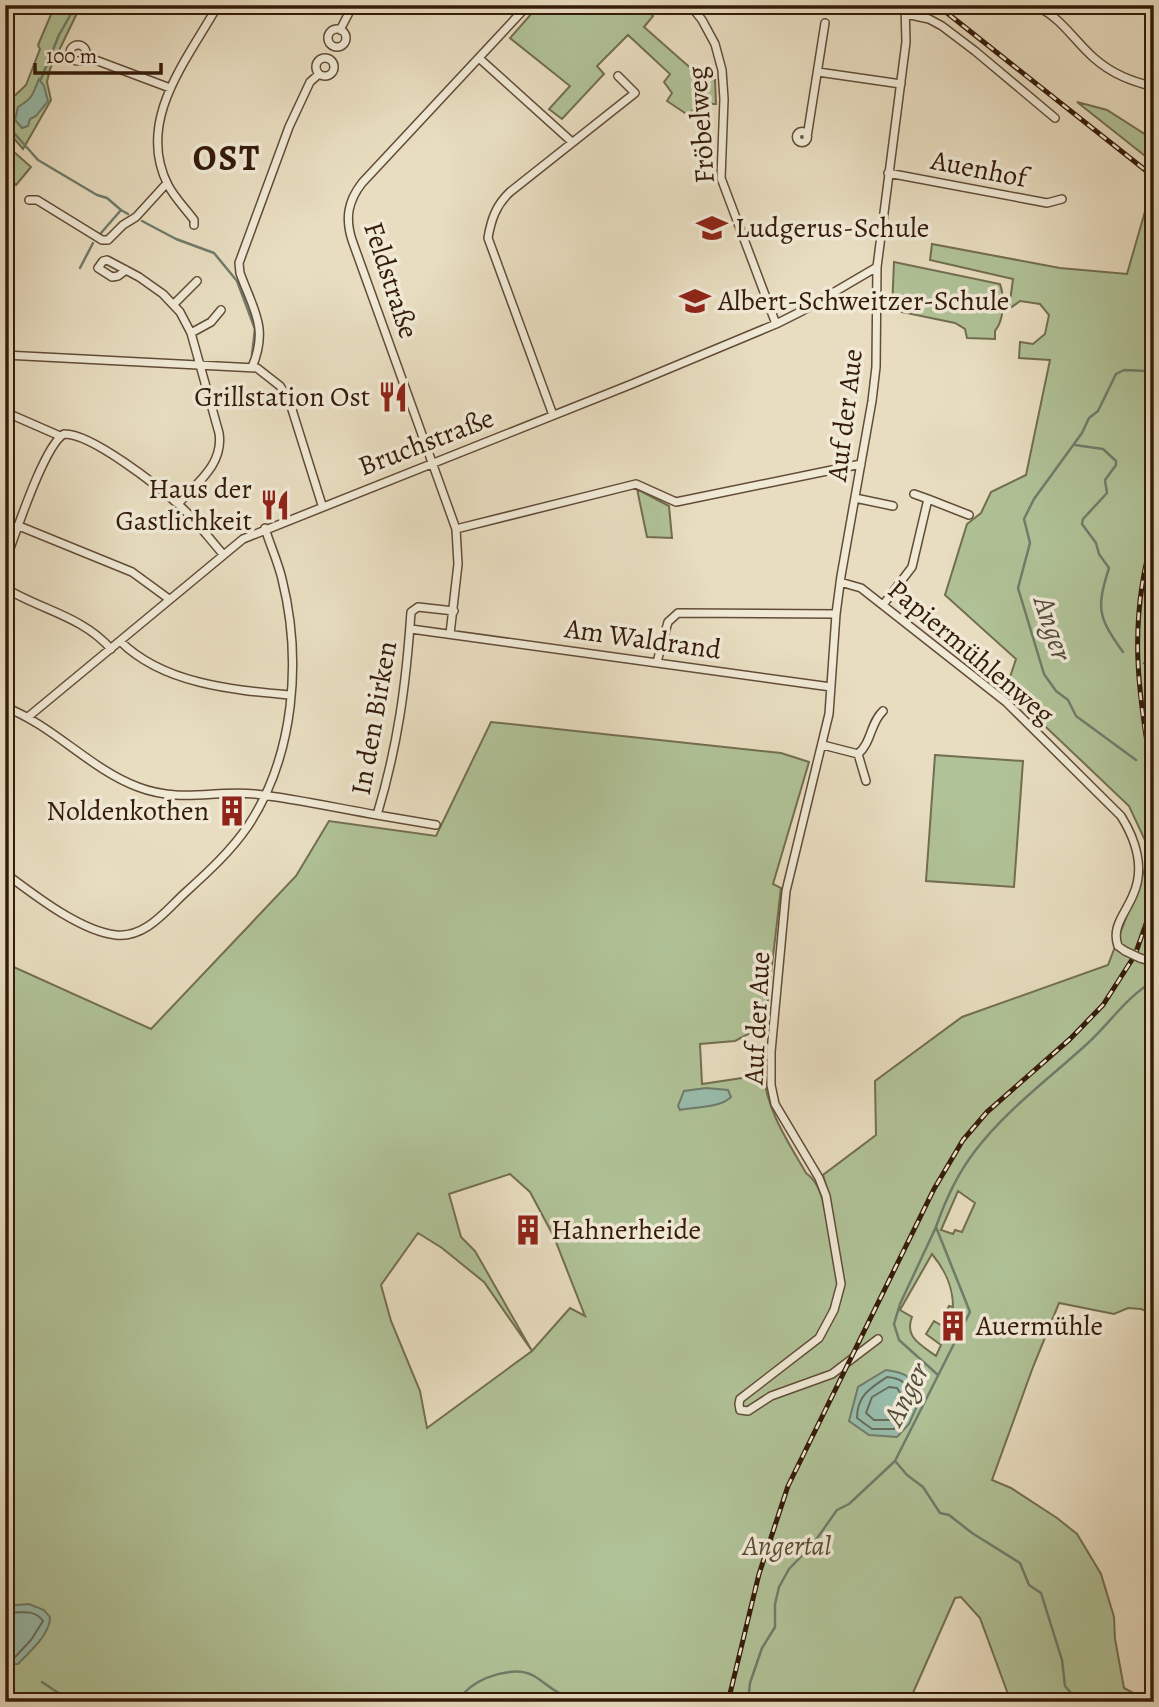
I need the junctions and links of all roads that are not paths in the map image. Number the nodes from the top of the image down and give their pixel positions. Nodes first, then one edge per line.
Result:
1 (218, 5) edge
2 (353, 5) edge
3 (528, 5) edge
4 (690, 5) edge
5 (1031, 5) edge
6 (906, 10) edge
7 (825, 23) dead end
8 (340, 30) junction
9 (330, 52) junction
10 (84, 59) dead end
11 (480, 59) junction
12 (818, 72) junction
13 (319, 74) junction
14 (618, 76) dead end
15 (901, 84) junction
16 (1154, 87) edge
17 (170, 88) junction
18 (1055, 118) dead end
19 (807, 137) dead end
20 (572, 142) junction
21 (888, 173) junction
22 (167, 183) junction
23 (1062, 199) dead end
24 (29, 200) dead end
25 (194, 225) dead end
26 (877, 267) junction
27 (126, 270) dead end
28 (197, 281) dead end
29 (174, 304) junction
30 (221, 310) dead end
31 (776, 324) junction
32 (191, 333) junction
33 (5, 355) edge
34 (199, 364) junction
35 (252, 367) junction
36 (5, 412) edge
37 (553, 415) junction
38 (60, 436) junction
39 (432, 463) junction
40 (861, 464) junction
41 (914, 494) dead end
42 (855, 498) junction
43 (928, 499) junction
44 (178, 504) junction
45 (322, 505) junction
46 (893, 506) dead end
47 (969, 514) dead end
48 (5, 523) edge
49 (18, 527) junction
50 (265, 528) junction
51 (456, 529) junction
52 (222, 554) junction
53 (5, 562) edge
54 (840, 582) junction
55 (5, 588) edge
56 (169, 599) junction
57 (883, 605) junction
58 (454, 611) junction
59 (836, 614) junction
60 (411, 629) junction
61 (450, 634) junction
62 (120, 641) junction
63 (111, 649) junction
64 (657, 662) junction
65 (831, 687) junction
66 (290, 695) junction
67 (5, 707) edge
68 (883, 711) dead end
69 (28, 716) junction
70 (823, 745) junction
71 (858, 754) junction
72 (866, 781) dead end
73 (263, 795) junction
74 (377, 815) junction
75 (436, 825) dead end
76 (5, 873) edge
77 (1154, 959) edge
78 (878, 1339) dead end

1 - 17 street
2 - 8 street
3 - 11 street, Feldstraße
4 - 31 street, Fröbelweg
5 - 16 street
6 - 15 street, Auf der Aue
6 - 18 street
7 - 12 street
8 - 9 street
8 - 9 street
9 - 13 street
9 - 13 street
10 - 17 street
11 - 20 street
11 - 39 street, Feldstraße
12 - 15 street
12 - 19 street
13 - 35 street
14 - 20 street
15 - 21 street, Auf der Aue
17 - 22 street
20 - 37 street
21 - 23 street, Auenhof
21 - 26 street, Auf der Aue
22 - 24 street
22 - 25 street
26 - 31 street, Bruchstraße
26 - 40 street, Auf der Aue
27 - 29 street
28 - 29 street
29 - 32 street
30 - 32 street
31 - 37 street, Bruchstraße
32 - 34 street
33 - 34 street
34 - 35 street
34 - 44 street
35 - 45 street
36 - 38 street
37 - 39 street, Bruchstraße
38 - 44 street
38 - 49 street
39 - 45 street, Bruchstraße
39 - 51 street
40 - 42 street, Auf der Aue
40 - 51 street
41 - 43 street
42 - 46 street
42 - 54 street, Auf der Aue
43 - 47 street
43 - 57 street
44 - 52 street
45 - 50 street, Bruchstraße
48 - 49 street
49 - 53 street
49 - 56 street
50 - 52 street, Bruchstraße
50 - 66 street
51 - 58 street
52 - 56 street, Bruchstraße
54 - 57 street, Papiermühlenweg
54 - 59 street, Auf der Aue
55 - 63 street
56 - 62 street, Bruchstraße
57 - 77 street, Papiermühlenweg, bridge
58 - 60 street, In den Birken
58 - 61 street
59 - 64 street
59 - 65 street, Auf der Aue
60 - 61 street, In den Birken
60 - 74 street, In den Birken
61 - 64 street, Am Waldrand
62 - 63 street, Bruchstraße
62 - 66 street
63 - 69 street, Bruchstraße
64 - 65 street, Am Waldrand
65 - 70 street, Auf der Aue
66 - 73 street
67 - 69 street, In den Birken
68 - 71 street
69 - 73 street, In den Birken
70 - 71 street
70 - 78 street, Auf der Aue
71 - 72 street
73 - 74 street, In den Birken
73 - 76 street
74 - 75 street, In den Birken

